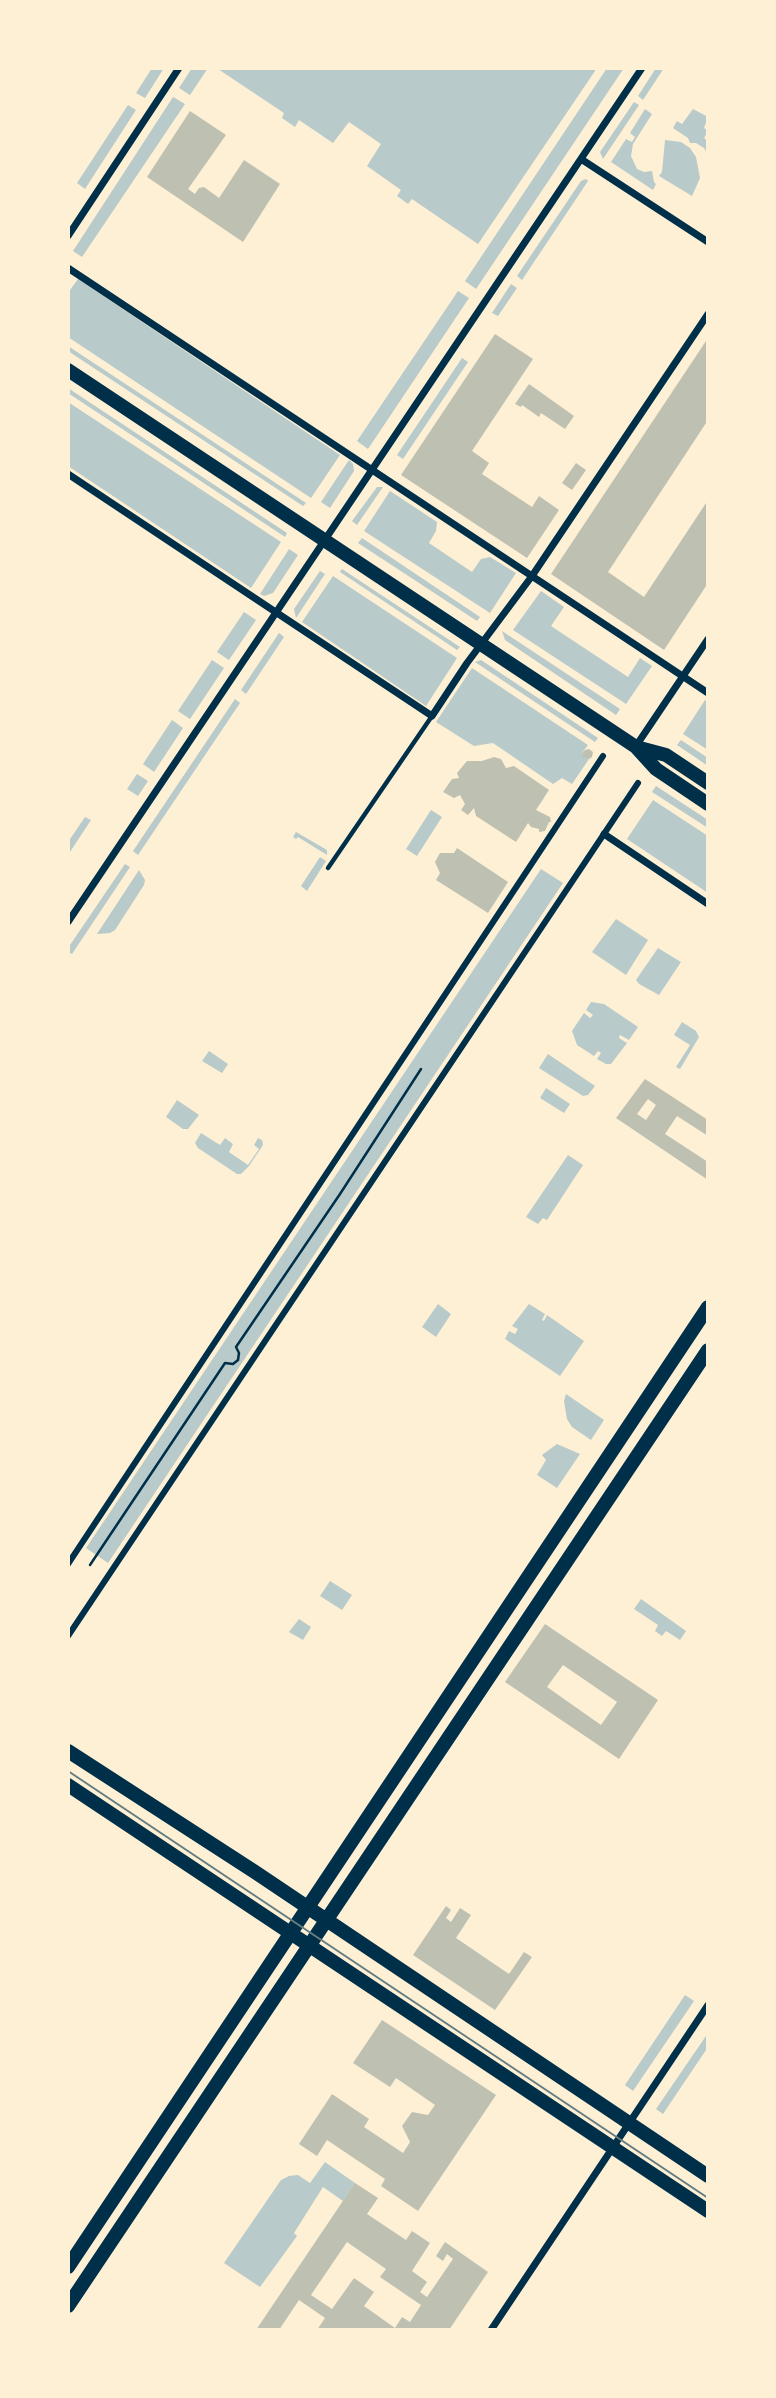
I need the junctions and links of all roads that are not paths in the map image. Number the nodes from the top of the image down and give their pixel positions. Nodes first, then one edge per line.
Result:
1 (179, 68) edge
2 (642, 68) edge
3 (581, 159) junction
4 (68, 236) edge
5 (708, 243) edge
6 (68, 268) edge
7 (708, 314) edge
8 (68, 370) edge
9 (372, 470) junction
10 (68, 474) edge
11 (324, 540) junction
12 (532, 576) junction
13 (276, 612) junction
14 (708, 639) edge
15 (481, 644) junction
16 (683, 677) junction
17 (708, 693) edge
18 (432, 716) junction
19 (636, 747) junction
20 (603, 756) dead end
21 (638, 783) dead end
22 (708, 783) edge
23 (708, 804) edge
24 (604, 834) junction
25 (328, 869) dead end
26 (708, 904) edge
27 (68, 922) edge
28 (708, 1307) edge
29 (708, 1350) edge
30 (68, 1564) edge
31 (68, 1636) edge
32 (68, 1751) edge
33 (68, 1785) edge
34 (308, 1908) junction
35 (327, 1920) junction
36 (291, 1933) junction
37 (310, 1946) junction
38 (708, 2005) edge
39 (628, 2123) junction
40 (612, 2147) junction
41 (708, 2176) edge
42 (708, 2211) edge
43 (68, 2267) edge
44 (68, 2306) edge
45 (491, 2330) edge

1 - 4 street
2 - 3 street
3 - 5 street
3 - 9 street
6 - 9 street
7 - 12 street
8 - 11 main road
9 - 11 street
9 - 12 street
10 - 13 street
11 - 13 street
11 - 15 main road
12 - 15 street
12 - 16 street
13 - 18 street
13 - 27 street
14 - 16 street
15 - 18 street
15 - 19 main road
16 - 17 street
16 - 19 street
18 - 25 lane
19 - 22 main road
19 - 23 main road
20 - 30 street
21 - 24 street
24 - 26 street
24 - 31 street
28 - 34 main road
29 - 35 main road
32 - 34 main road
33 - 36 main road
34 - 35 main road
34 - 36 main road
35 - 37 main road
35 - 39 main road
36 - 37 main road
36 - 43 main road
37 - 40 main road
37 - 44 main road
38 - 39 street
39 - 40 street
39 - 41 main road
40 - 42 main road
40 - 45 street

